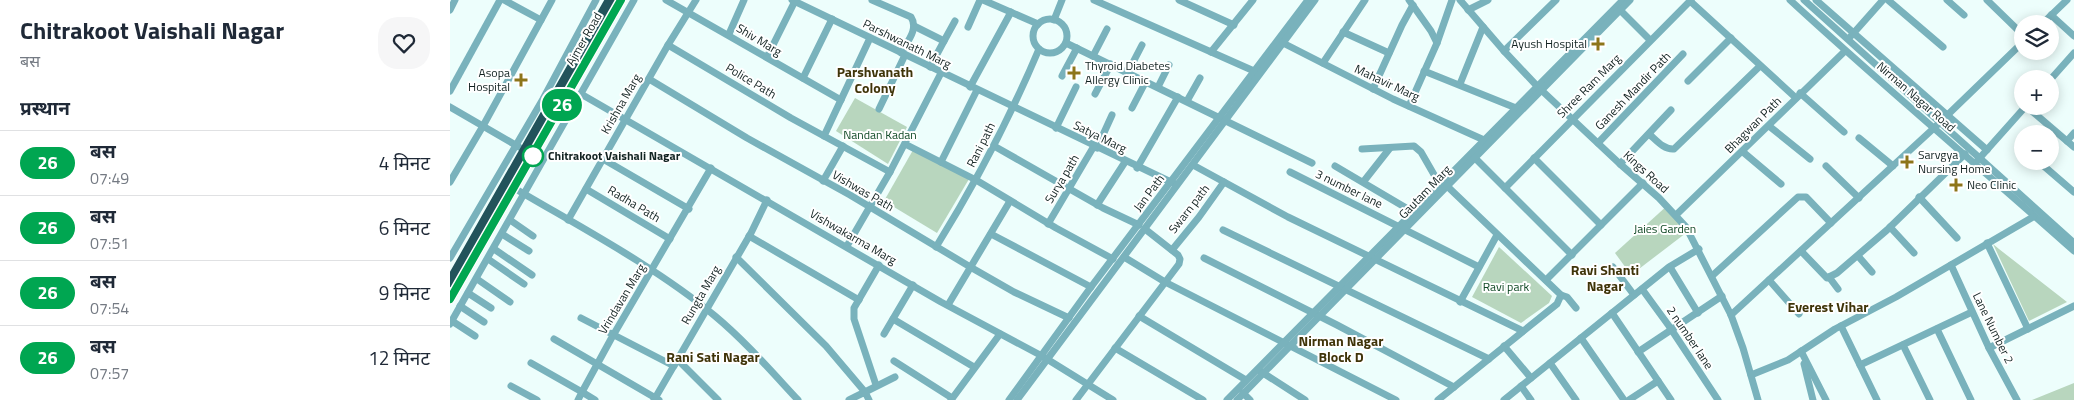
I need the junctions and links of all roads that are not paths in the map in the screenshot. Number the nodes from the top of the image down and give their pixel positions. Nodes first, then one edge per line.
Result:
1 (502, 0) edge
2 (552, 0) edge
3 (596, 0) edge
4 (610, 0) edge
5 (621, 0) edge
6 (634, 0) edge
7 (666, 0) edge
8 (696, 0) edge
9 (744, 0) edge
10 (872, 0) edge
11 (982, 0) edge
12 (1062, 0) edge
13 (1094, 0) edge
14 (1179, 0) edge
15 (1253, 0) edge
16 (1308, 0) edge
17 (1314, 0) edge
18 (1365, 0) edge
19 (1452, 0) edge
20 (1460, 0) edge
21 (1488, 0) edge
22 (1556, 0) edge
23 (1628, 0) edge
24 (1691, 0) edge
25 (1790, 0) edge
26 (1804, 0) edge
27 (1884, 0) edge
28 (1888, 0) edge
29 (1947, 0) edge
30 (1987, 0) edge
31 (2054, 0) edge
32 (2067, 0) edge
33 (794, 1) edge
34 (1817, 1) edge
35 (1105, 2) edge
36 (1411, 2) edge
37 (2061, 6) junction
38 (1813, 8) junction
39 (1468, 10) junction
40 (1620, 10) junction
41 (1011, 12) junction
42 (688, 13) junction
43 (1964, 15) dead end
44 (2051, 15) edge
45 (832, 19) junction
46 (541, 20) junction
47 (1054, 20) junction
48 (955, 21) dead end
49 (2059, 22) edge
50 (1038, 24) junction
51 (1234, 25) junction
52 (914, 26) junction
53 (2014, 26) edge
54 (968, 27) dead end
55 (1484, 27) junction
56 (1107, 29) dead end
57 (1343, 32) junction
58 (1854, 33) junction
59 (729, 34) junction
60 (2074, 36) edge
61 (870, 38) junction
62 (1731, 38) junction
63 (1650, 40) junction
64 (1847, 40) junction
65 (944, 41) junction
66 (1066, 43) junction
67 (1283, 43) junction
68 (1437, 43) junction
69 (668, 45) junction
70 (1142, 45) dead end
71 (1943, 47) dead end
72 (1077, 48) junction
73 (1843, 49) junction
74 (1039, 50) junction
75 (1504, 51) junction
76 (2014, 51) edge
77 (1211, 52) junction
78 (1389, 53) junction
79 (903, 54) junction
80 (1683, 54) dead end
81 (1093, 56) junction
82 (767, 57) junction
83 (2072, 58) edge
84 (1323, 63) junction
85 (1111, 64) junction
86 (1169, 65) dead end
87 (1760, 66) junction
88 (930, 67) junction
89 (1254, 71) junction
90 (1424, 71) junction
91 (2059, 71) edge
92 (1128, 72) junction
93 (941, 73) junction
94 (1062, 76) dead end
95 (803, 78) junction
96 (1200, 78) dead end
97 (648, 79) junction
98 (1146, 81) junction
99 (1688, 81) dead end
100 (1460, 84) junction
101 (1158, 87) junction
102 (1076, 88) dead end
103 (1540, 88) junction
104 (1917, 88) junction
105 (974, 89) junction
106 (1373, 89) junction
107 (450, 91) edge
108 (581, 94) junction
109 (1095, 94) dead end
110 (1911, 95) junction
111 (1798, 96) junction
112 (1178, 97) junction
113 (1929, 99) junction
114 (841, 100) junction
115 (1186, 101) junction
116 (1409, 106) junction
117 (1923, 106) junction
118 (450, 107) edge
119 (1012, 107) junction
120 (1132, 108) dead end
121 (1516, 108) junction
122 (879, 109) dead end
123 (1671, 110) dead end
124 (1112, 115) dead end
125 (1947, 115) junction
126 (2018, 115) edge
127 (2037, 115) edge
128 (1222, 118) junction
129 (626, 120) junction
130 (1572, 120) junction
131 (1941, 122) junction
132 (483, 126) junction
133 (1769, 126) junction
134 (1056, 128) junction
135 (1934, 128) junction
136 (1844, 132) dead end
137 (2074, 133) edge
138 (1649, 134) junction
139 (824, 136) junction
140 (1859, 138) dead end
141 (1484, 140) junction
142 (2067, 141) junction
143 (1598, 143) junction
144 (905, 144) junction
145 (516, 145) junction
146 (843, 146) junction
147 (994, 146) junction
148 (1095, 147) junction
149 (2074, 147) edge
150 (1390, 148) junction
151 (1362, 149) dead end
152 (1987, 150) junction
153 (1743, 152) junction
154 (529, 153) junction
155 (1965, 154) junction
156 (1475, 158) junction
157 (1534, 158) junction
158 (603, 159) junction
159 (1810, 159) dead end
160 (1977, 160) junction
161 (941, 162) junction
162 (1125, 162) junction
163 (542, 163) junction
164 (1312, 163) dead end
165 (1620, 164) junction
166 (1193, 165) junction
167 (1335, 166) dead end
168 (1826, 166) dead end
169 (1893, 166) junction
170 (711, 168) junction
171 (1137, 168) junction
172 (2048, 170) edge
173 (890, 172) junction
174 (1290, 172) dead end
175 (976, 180) junction
176 (823, 181) junction
177 (1364, 181) junction
178 (450, 182) edge
179 (1224, 182) junction
180 (1642, 183) junction
181 (1174, 184) junction
182 (1781, 184) dead end
183 (1443, 185) junction
184 (514, 188) junction
185 (1505, 188) junction
186 (586, 189) junction
187 (1069, 189) junction
188 (2074, 192) edge
189 (525, 194) junction
190 (1920, 197) junction
191 (1859, 198) junction
192 (767, 200) junction
193 (1010, 201) junction
194 (1097, 205) junction
195 (870, 207) junction
196 (689, 209) junction
197 (1414, 212) junction
198 (1676, 215) junction
199 (2033, 217) junction
200 (510, 220) junction
201 (568, 220) junction
202 (1831, 223) junction
203 (1048, 224) junction
204 (1601, 225) junction
205 (1142, 227) junction
206 (1890, 227) junction
207 (1402, 228) junction
208 (1223, 230) dead end
209 (502, 234) junction
210 (991, 234) junction
211 (1497, 235) junction
212 (534, 236) dead end
213 (749, 236) junction
214 (1957, 238) dead end
215 (670, 239) junction
216 (1987, 243) junction
217 (2073, 244) edge
218 (847, 246) junction
219 (936, 247) junction
220 (494, 249) junction
221 (1699, 249) junction
222 (1172, 250) junction
223 (529, 251) dead end
224 (1801, 251) junction
225 (1914, 253) dead end
226 (1572, 255) junction
227 (1858, 256) junction
228 (736, 257) junction
229 (1124, 257) junction
230 (450, 258) edge
231 (1204, 258) dead end
232 (1372, 258) junction
233 (488, 259) junction
234 (1113, 259) junction
235 (879, 265) junction
236 (1951, 265) junction
237 (1670, 266) junction
238 (1479, 267) junction
239 (1613, 267) dead end
240 (972, 268) junction
241 (652, 271) junction
242 (1872, 272) dead end
243 (532, 275) dead end
244 (1712, 276) junction
245 (1829, 277) junction
246 (477, 279) junction
247 (1546, 280) junction
248 (1770, 280) junction
249 (450, 282) edge
250 (1165, 282) junction
251 (524, 284) dead end
252 (913, 285) junction
253 (1343, 287) junction
254 (1091, 288) junction
255 (1642, 289) junction
256 (1838, 289) dead end
257 (468, 293) junction
258 (1561, 295) junction
259 (1634, 295) junction
260 (1722, 296) junction
261 (450, 299) edge
262 (858, 300) junction
263 (510, 302) dead end
264 (1460, 302) junction
265 (948, 305) junction
266 (460, 306) junction
267 (2074, 306) edge
268 (491, 308) dead end
269 (1576, 308) dead end
270 (706, 309) junction
271 (1972, 312) junction
272 (1612, 313) junction
273 (1698, 313) junction
274 (1799, 314) dead end
275 (1316, 315) junction
276 (1731, 315) junction
277 (1139, 316) junction
278 (581, 318) dead end
279 (1069, 318) junction
280 (893, 320) junction
281 (451, 322) edge
282 (484, 322) dead end
283 (1841, 326) junction
284 (1937, 328) junction
285 (2028, 329) junction
286 (1523, 331) junction
287 (1672, 331) junction
288 (614, 334) junction
289 (884, 334) dead end
290 (1000, 334) junction
291 (475, 336) dead end
292 (1582, 338) junction
293 (554, 339) dead end
294 (1288, 344) junction
295 (1903, 345) junction
296 (1504, 346) junction
297 (1114, 348) junction
298 (1989, 348) junction
299 (1801, 351) junction
300 (1638, 352) junction
301 (1045, 358) junction
302 (1490, 359) junction
303 (894, 361) dead end
304 (531, 363) dead end
305 (597, 363) junction
306 (676, 363) junction
307 (1550, 363) junction
308 (1860, 365) junction
309 (974, 367) junction
310 (1260, 371) junction
311 (1751, 375) junction
312 (895, 377) dead end
313 (1531, 378) junction
314 (1246, 380) junction
315 (1658, 381) junction
316 (1087, 384) junction
317 (876, 385) junction
318 (511, 386) dead end
319 (1521, 386) junction
320 (1454, 388) junction
321 (582, 392) junction
322 (864, 392) junction
323 (1243, 393) junction
324 (657, 399) edge
325 (952, 399) edge
326 (538, 400) edge
327 (578, 400) edge
328 (595, 400) edge
329 (718, 400) edge
330 (798, 400) edge
331 (850, 400) edge
332 (869, 400) edge
333 (1010, 400) edge
334 (1017, 400) edge
335 (1076, 400) edge
336 (1113, 400) edge
337 (1203, 400) edge
338 (1227, 400) edge
339 (1237, 400) edge
340 (1250, 400) edge
341 (1305, 400) edge
342 (1396, 400) edge
343 (1438, 400) edge
344 (1504, 400) edge
345 (1530, 400) edge
346 (1576, 400) edge
347 (1624, 400) edge
348 (1629, 400) edge
349 (1671, 400) edge
350 (1718, 400) edge
351 (1758, 400) edge
352 (1813, 400) edge
353 (1826, 400) edge
354 (1877, 400) edge
355 (1930, 400) edge
356 (1971, 400) edge
357 (2017, 400) edge

1 - 46 street
1 - 107 street
2 - 46 street
3 - 145 street
4 - 154 highway, Ajmer Road
5 - 154 highway, Ajmer Road
6 - 108 street
7 - 42 street, Shiv Marg
8 - 42 street, Krishna Marg
9 - 59 street
10 - 52 street
11 - 41 street
11 - 54 street
12 - 47 street
13 - 35 street
14 - 51 street
15 - 51 street
16 - 89 street, Jan Path
17 - 67 street, Jan Path
18 - 57 street
19 - 68 street
20 - 39 street, Kings Road
21 - 39 street
22 - 75 street
23 - 40 street, Gautam Marg
23 - 103 street
24 - 62 street
24 - 63 street, Shree Ram Marg
25 - 73 street, Nirman Nagar Road
26 - 38 street, Nirman Nagar Road
27 - 58 street, Bhagwan Path
28 - 71 street
29 - 43 street
30 - 53 street
31 - 37 street
32 - 37 street
33 - 45 street, Parshwanath Marg
33 - 82 street
34 - 38 street
34 - 58 street
35 - 77 street
36 - 68 street
36 - 78 street
37 - 44 street
38 - 64 street, Nirman Nagar Road
39 - 55 street, Kings Road
40 - 63 street
40 - 103 street, Gautam Marg
41 - 50 street
41 - 105 street
42 - 59 street, Shiv Marg
42 - 69 street, Krishna Marg
45 - 61 street, Parshwanath Marg
45 - 95 street
46 - 132 street
47 - 50 street
47 - 66 street
48 - 65 street
49 - 60 street
50 - 74 street
51 - 77 street
52 - 65 street
52 - 79 street
55 - 75 street, Kings Road
55 - 100 street
56 - 81 street
57 - 78 street
57 - 84 street
58 - 64 street, Bhagwan Path
58 - 104 street
59 - 82 street, Shiv Marg
61 - 79 street, Parshwanath Marg
61 - 114 street
62 - 87 street
62 - 99 street
63 - 130 street, Shree Ram Marg
64 - 73 street, Bhagwan Path
64 - 110 street, Nirman Nagar Road
65 - 88 street
66 - 72 street, 3 number lane
66 - 74 street
67 - 84 street, Mahavir Marg
67 - 128 street, Jan Path
68 - 90 street
69 - 97 street, Krishna Marg
69 - 139 street, Police Path
70 - 92 street
72 - 81 street, 3 number lane
72 - 94 street
73 - 111 street, Bhagwan Path
73 - 135 street, Nirman Nagar Road
74 - 119 street, Rani path
75 - 103 street, Kings Road
76 - 125 street
77 - 89 street
78 - 106 street
79 - 88 street, Parshwanath Marg
79 - 122 street
80 - 143 street, Ganesh Mandir Path
81 - 85 street, 3 number lane
82 - 95 street, Shiv Marg
83 - 91 street
84 - 106 street, Mahavir Marg
85 - 92 street, 3 number lane
85 - 109 street
86 - 101 street
87 - 111 street
87 - 138 street
88 - 93 street, Parshwanath Marg
89 - 128 street, Jan Path
90 - 100 street
90 - 116 street
92 - 98 street, 3 number lane
93 - 105 street, Parshwanath Marg
93 - 144 street
95 - 114 street, Shiv Marg
96 - 115 street
97 - 129 street, Krishna Marg
97 - 176 street, Vishwas Path
98 - 101 street, 3 number lane
98 - 120 street
100 - 121 street
101 - 112 street, 3 number lane
102 - 134 street
103 - 121 street
103 - 130 street, Kings Road
103 - 156 street, Gautam Marg
104 - 110 street
104 - 113 street
105 - 119 street, Parshwanath Marg
105 - 161 street
106 - 116 street, Mahavir Marg
108 - 129 street, Vishwakarma Marg
108 - 163 street
110 - 117 street, Nirman Nagar Road
111 - 133 street, Bhagwan Path
111 - 136 street
112 - 115 street, 3 number lane
112 - 171 street
113 - 117 street
113 - 125 street
114 - 139 street
115 - 128 street, 3 number lane
116 - 141 street, Mahavir Marg
117 - 131 street, Nirman Nagar Road
118 - 132 street
119 - 134 street, Satya Marg
119 - 147 street, Rani path
121 - 141 street
123 - 138 street
124 - 148 street, Surya path
125 - 131 street
125 - 152 street
126 - 152 street
127 - 142 street
128 - 164 street, 3 number lane
128 - 166 street, Jan Path
128 - 181 street, Jan Path
129 - 158 street, Krishna Marg
129 - 170 street, Vishwakarma Marg
130 - 143 street, Kings Road
130 - 157 street, Shree Ram Marg
131 - 135 street
131 - 160 street, Nirman Nagar Road
132 - 145 street
132 - 178 street
133 - 153 street, Bhagwan Path
133 - 159 street
134 - 148 street, Satya Marg
135 - 155 street, Nirman Nagar Road
135 - 169 street
137 - 142 street
138 - 165 street
139 - 146 street, Police Path
140 - 169 street
141 - 183 street
142 - 149 street
143 - 165 street, Kings Road
144 - 161 street
144 - 173 street
145 - 154 street
145 - 230 street
146 - 173 street, Police Path
146 - 176 street
147 - 175 street, Rani path
147 - 187 street
148 - 162 street, Satya Marg
148 - 187 street, Surya path
150 - 151 street
150 - 177 street
150 - 183 street
152 - 160 street
153 - 182 street
153 - 198 street, Bhagwan Path
154 - 163 street
154 - 184 highway, Ajmer Road
154 - 249 highway, Ajmer Road
155 - 160 street, Nirman Nagar Road
155 - 190 street
156 - 183 street, Gautam Marg
156 - 185 street
157 - 185 street, Shree Ram Marg
157 - 204 street
158 - 186 street, Krishna Marg
158 - 196 street
160 - 199 street, Nirman Nagar Road
160 - 217 street, Nirman Nagar Road
161 - 175 street
162 - 171 street, Satya Marg
162 - 194 street
163 - 189 street
165 - 180 street, Kings Road
166 - 179 street
166 - 181 street, Jan Path
167 - 177 street
168 - 191 street
169 - 191 street
170 - 192 street, Vishwakarma Marg
170 - 196 street, Vrindavan Marg
171 - 181 street, Satya Marg
172 - 188 street
173 - 195 street
174 - 207 street, 3 number lane
175 - 193 street
175 - 219 street, Rani path
176 - 195 street, Vishwas Path
177 - 197 street
179 - 222 street, Swarn path
179 - 232 street
180 - 198 street, Kings Road
180 - 204 street
181 - 205 street, Jan Path
183 - 197 street
183 - 207 street, Gautam Marg
183 - 211 street
184 - 189 street
184 - 261 highway, Ajmer Road
185 - 226 street
186 - 201 street, Krishna Marg
186 - 215 street, Radha Path
187 - 194 street
187 - 203 street, Surya path
189 - 200 street
189 - 201 street
190 - 206 street
190 - 214 street
191 - 202 street
192 - 213 street, Rungta Marg
192 - 218 street, Vishwakarma Marg
193 - 203 street
193 - 210 street
194 - 205 street
195 - 218 street
195 - 219 street, Vishwas Path
196 - 215 street, Vrindavan Marg
197 - 207 street
198 - 221 street, Kings Road
199 - 216 street
199 - 217 street, Nirman Nagar Road
200 - 209 street
200 - 212 street
201 - 241 street
202 - 224 street
202 - 244 street
203 - 234 street
204 - 226 street
205 - 222 street
205 - 229 street, Jan Path
205 - 234 street, Jan Path
206 - 225 street
206 - 227 street
207 - 232 street, Gautam Marg
207 - 238 street, 3 number lane
208 - 253 street
209 - 220 street
209 - 223 street
210 - 240 street
210 - 254 street
211 - 238 street
211 - 247 street
213 - 228 street, Rungta Marg
213 - 262 street
215 - 241 street, Vrindavan Marg
216 - 236 street
216 - 285 street
218 - 235 street, Vishwakarma Marg
219 - 240 street, Vishwas Path
220 - 233 street
220 - 243 street
221 - 237 street
221 - 244 street, Kings Road
222 - 250 street
224 - 245 street
224 - 248 street
226 - 247 street
227 - 242 street
227 - 245 street
228 - 270 street, Rungta Marg
228 - 322 street
229 - 250 street
229 - 301 street, Jan Path
231 - 275 street
232 - 253 street, Gautam Marg
232 - 264 street
233 - 246 street
233 - 251 street
234 - 254 street, Jan Path
235 - 252 street, Vishwakarma Marg
235 - 262 street
236 - 271 street, Lane Number 2
236 - 283 street
237 - 255 street
237 - 273 street
238 - 264 street
239 - 259 street
240 - 265 street
240 - 279 street, Vishwas Path
241 - 270 street
241 - 288 street, Vrindavan Marg
244 - 260 street, Kings Road
245 - 256 street
246 - 257 street
246 - 263 street
247 - 258 street
248 - 274 street
248 - 276 street
250 - 277 street
250 - 294 street
252 - 265 street, Vishwakarma Marg
252 - 280 street
253 - 275 street, Gautam Marg
253 - 302 street
254 - 279 street, Jan Path
255 - 259 street
255 - 287 street, 2 number lane
257 - 266 street
257 - 268 street
258 - 269 street
258 - 286 street
259 - 272 street
260 - 273 street
260 - 276 street, Kings Road
262 - 317 street
264 - 286 street
265 - 290 street, Vishwakarma Marg
266 - 281 street
266 - 282 street
267 - 285 street
270 - 306 street, Rungta Marg
270 - 330 street
271 - 284 street
271 - 298 street, Lane Number 2
272 - 292 street
272 - 300 street
273 - 287 street
275 - 294 street, Gautam Marg
275 - 320 street
276 - 311 street, Kings Road
277 - 297 street
277 - 314 street
278 - 288 street
279 - 301 street, Jan Path
280 - 289 street
280 - 309 street
281 - 291 street
283 - 299 street
283 - 308 street
284 - 295 street
284 - 356 street
285 - 298 street
286 - 296 street
287 - 300 street
287 - 350 street, 2 number lane
288 - 305 street, Vrindavan Marg
288 - 306 street
290 - 301 street, Vishwakarma Marg
290 - 309 street
292 - 307 street
292 - 347 street
293 - 305 street
294 - 310 street, Gautam Marg
294 - 342 street
295 - 308 street
295 - 355 street
296 - 302 street
296 - 313 street
297 - 316 street
297 - 337 street
298 - 357 street, Lane Number 2
299 - 311 street
299 - 352 street
299 - 353 street
300 - 315 street
301 - 316 street, Vishwakarma Marg
301 - 333 street, Jan Path
301 - 334 street, Jan Path
302 - 320 street
303 - 325 street
304 - 321 street
305 - 321 street, Vrindavan Marg
305 - 324 street
306 - 324 street, Rungta Marg
306 - 329 street
307 - 313 street
307 - 346 street
308 - 354 street
309 - 325 street
310 - 314 street
310 - 323 street
310 - 341 street
311 - 351 street, Kings Road
312 - 317 street
313 - 319 street
314 - 338 street
315 - 348 street
315 - 349 street
316 - 335 street
316 - 336 street, Vishwakarma Marg
317 - 322 street
318 - 326 street
319 - 344 street
319 - 345 street
320 - 343 street
321 - 327 street, Vrindavan Marg
321 - 328 street
322 - 331 street
322 - 332 street
323 - 339 street
323 - 340 street

